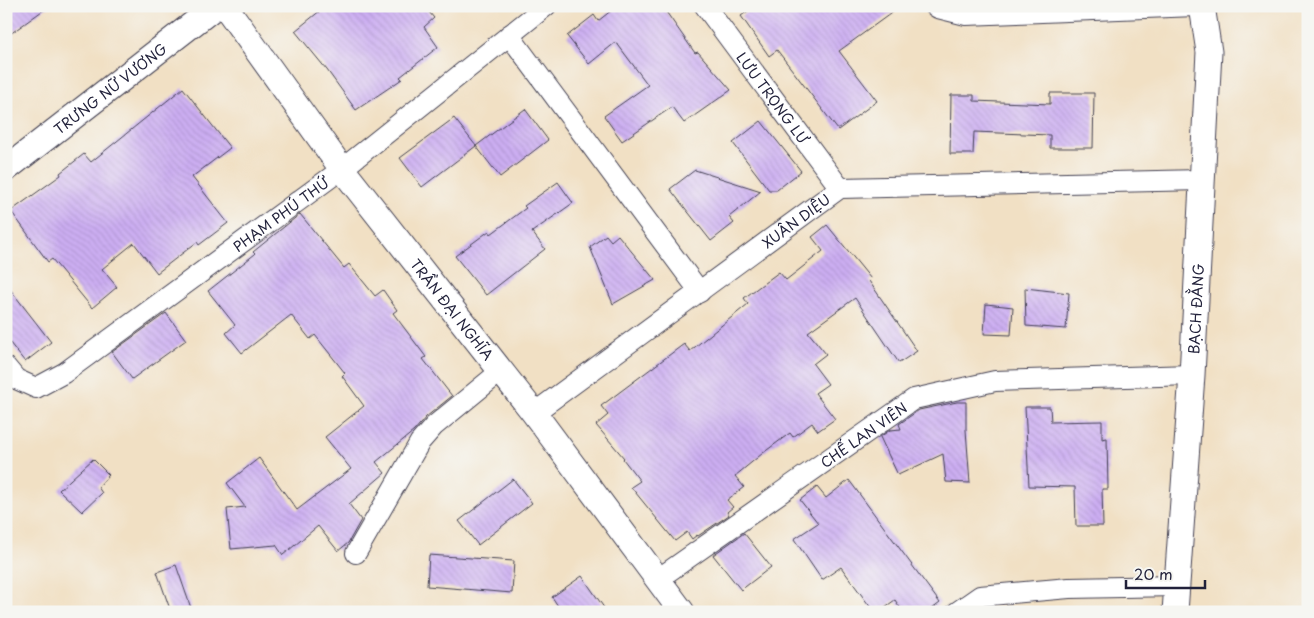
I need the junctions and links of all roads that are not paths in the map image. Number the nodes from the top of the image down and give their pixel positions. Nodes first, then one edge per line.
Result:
1 (216, 6) edge
2 (224, 6) edge
3 (546, 6) edge
4 (705, 6) edge
5 (935, 6) edge
6 (1196, 6) edge
7 (1202, 6) edge
8 (510, 36) junction
9 (6, 169) edge
10 (342, 169) junction
11 (1202, 180) junction
12 (840, 188) junction
13 (700, 292) junction
14 (6, 367) edge
15 (501, 371) junction
16 (1192, 375) junction
17 (534, 414) junction
18 (356, 553) dead end
19 (658, 579) junction
20 (1176, 586) junction
21 (682, 612) edge
22 (957, 612) edge
23 (1175, 612) edge

1 - 9 street, TRƯNG NỮ VƯƠNG
2 - 10 street, TRẦN ĐẠI NGHĨA
3 - 8 street, PHẠM PHÚ THỨ
4 - 12 street, LƯU TRỌNG LƯ
5 - 6 street
7 - 11 street, BẠCH ĐẰNG
8 - 10 street, PHẠM PHÚ THỨ
8 - 13 street
10 - 14 street, PHẠM PHÚ THỨ
10 - 15 street, TRẦN ĐẠI NGHĨA
11 - 12 street, XUÂN DIỆU
11 - 16 street, BẠCH ĐẰNG
12 - 13 street, XUÂN DIỆU
13 - 17 street, XUÂN DIỆU
15 - 17 street, TRẦN ĐẠI NGHĨA
15 - 18 street
16 - 19 street, CHẾ LAN VIÊN
16 - 20 street, BẠCH ĐẰNG
17 - 19 street, TRẦN ĐẠI NGHĨA
19 - 21 street, TRẦN ĐẠI NGHĨA
20 - 22 street
20 - 23 street, BẠCH ĐẰNG

